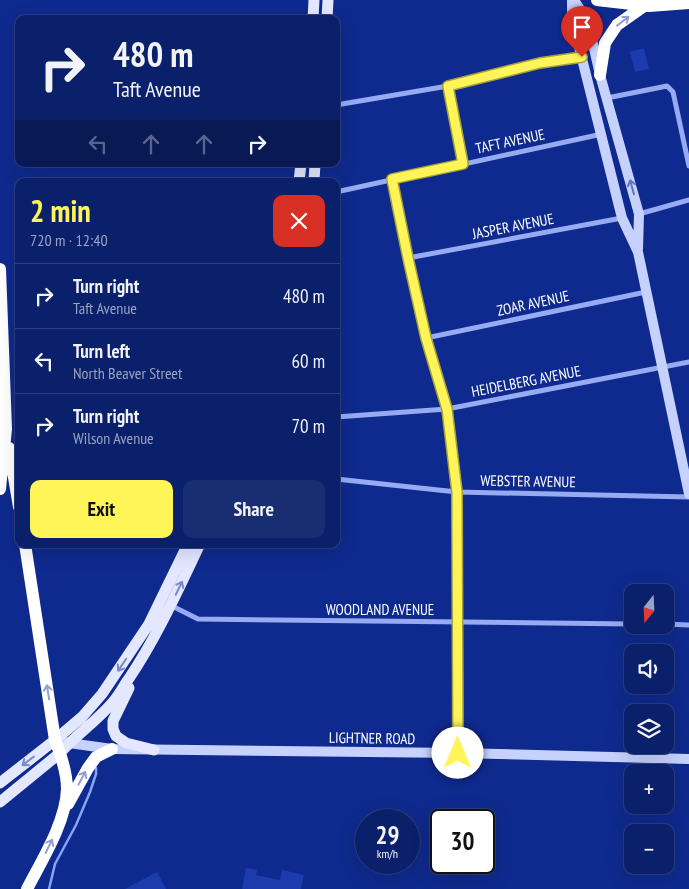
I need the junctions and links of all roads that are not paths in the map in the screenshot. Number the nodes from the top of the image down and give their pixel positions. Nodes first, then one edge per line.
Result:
1 (314, 0) edge
2 (328, 0) edge
3 (573, 0) edge
4 (596, 0) edge
5 (689, 3) edge
6 (644, 6) junction
7 (313, 15) edge
8 (327, 15) edge
9 (582, 57) junction
10 (600, 76) junction
11 (448, 86) junction
12 (607, 98) junction
13 (340, 104) edge
14 (602, 134) junction
15 (463, 164) junction
16 (689, 166) edge
17 (392, 179) junction
18 (340, 191) edge
19 (689, 200) edge
20 (639, 214) junction
21 (622, 218) junction
22 (638, 252) junction
23 (408, 258) junction
24 (0, 269) edge
25 (646, 292) junction
26 (426, 338) junction
27 (689, 362) edge
28 (662, 368) junction
29 (447, 409) junction
30 (340, 416) edge
31 (6, 429) junction
32 (340, 479) edge
33 (15, 483) edge
34 (0, 489) edge
35 (457, 492) junction
36 (689, 496) edge
37 (26, 548) edge
38 (187, 548) edge
39 (198, 548) edge
40 (166, 603) junction
41 (458, 622) junction
42 (624, 624) edge
43 (674, 624) edge
44 (689, 625) edge
45 (140, 663) junction
46 (56, 740) junction
47 (64, 748) junction
48 (112, 749) junction
49 (154, 750) junction
50 (458, 753) junction
51 (689, 759) edge
52 (0, 783) edge
53 (0, 802) edge
54 (63, 816) junction
55 (27, 889) edge

1 - 7 main road
2 - 8 main road
3 - 9 main road
3 - 10 main road
4 - 6 highway
5 - 6 highway
10 -> 6 highway
9 - 11 street
9 - 14 main road
10 - 12 main road
11 - 13 street
11 - 15 street
12 - 16 street
20 -> 12 main road
14 - 15 street, TAFT AVENUE
14 - 21 main road
15 - 17 street, TAFT AVENUE
17 - 18 street, TAFT AVENUE
17 - 23 street
19 - 20 street
20 - 22 main road
21 - 22 main road
21 - 23 street, JASPER AVENUE
22 - 25 main road
23 - 26 street
24 - 31 highway
25 - 26 street, ZOAR AVENUE
25 - 28 main road
26 - 29 street
27 - 28 street, HEIDELBERG AVENUE
28 - 29 street, HEIDELBERG AVENUE
28 - 36 main road
29 - 30 street, HEIDELBERG AVENUE
29 - 35 street
31 - 33 highway
31 - 34 highway
32 - 35 street, WEBSTER AVENUE
35 - 36 street, WEBSTER AVENUE
35 - 41 street
46 -> 37 highway
38 - 40 main road
40 -> 39 main road
40 - 41 street, WOODLAND AVENUE
40 - 45 main road
40 -> 46 main road
41 - 42 street, WOODLAND AVENUE
41 - 50 street
43 - 44 street
45 - 47 main road
45 - 49 main road
46 - 47 highway
46 -> 52 main road
47 - 48 main road, LIGHTNER ROAD
47 - 53 main road
47 - 54 highway
48 - 49 main road, LIGHTNER ROAD
54 -> 48 highway
49 - 50 main road, LIGHTNER ROAD
50 - 51 main road, LIGHTNER ROAD
55 -> 54 highway

